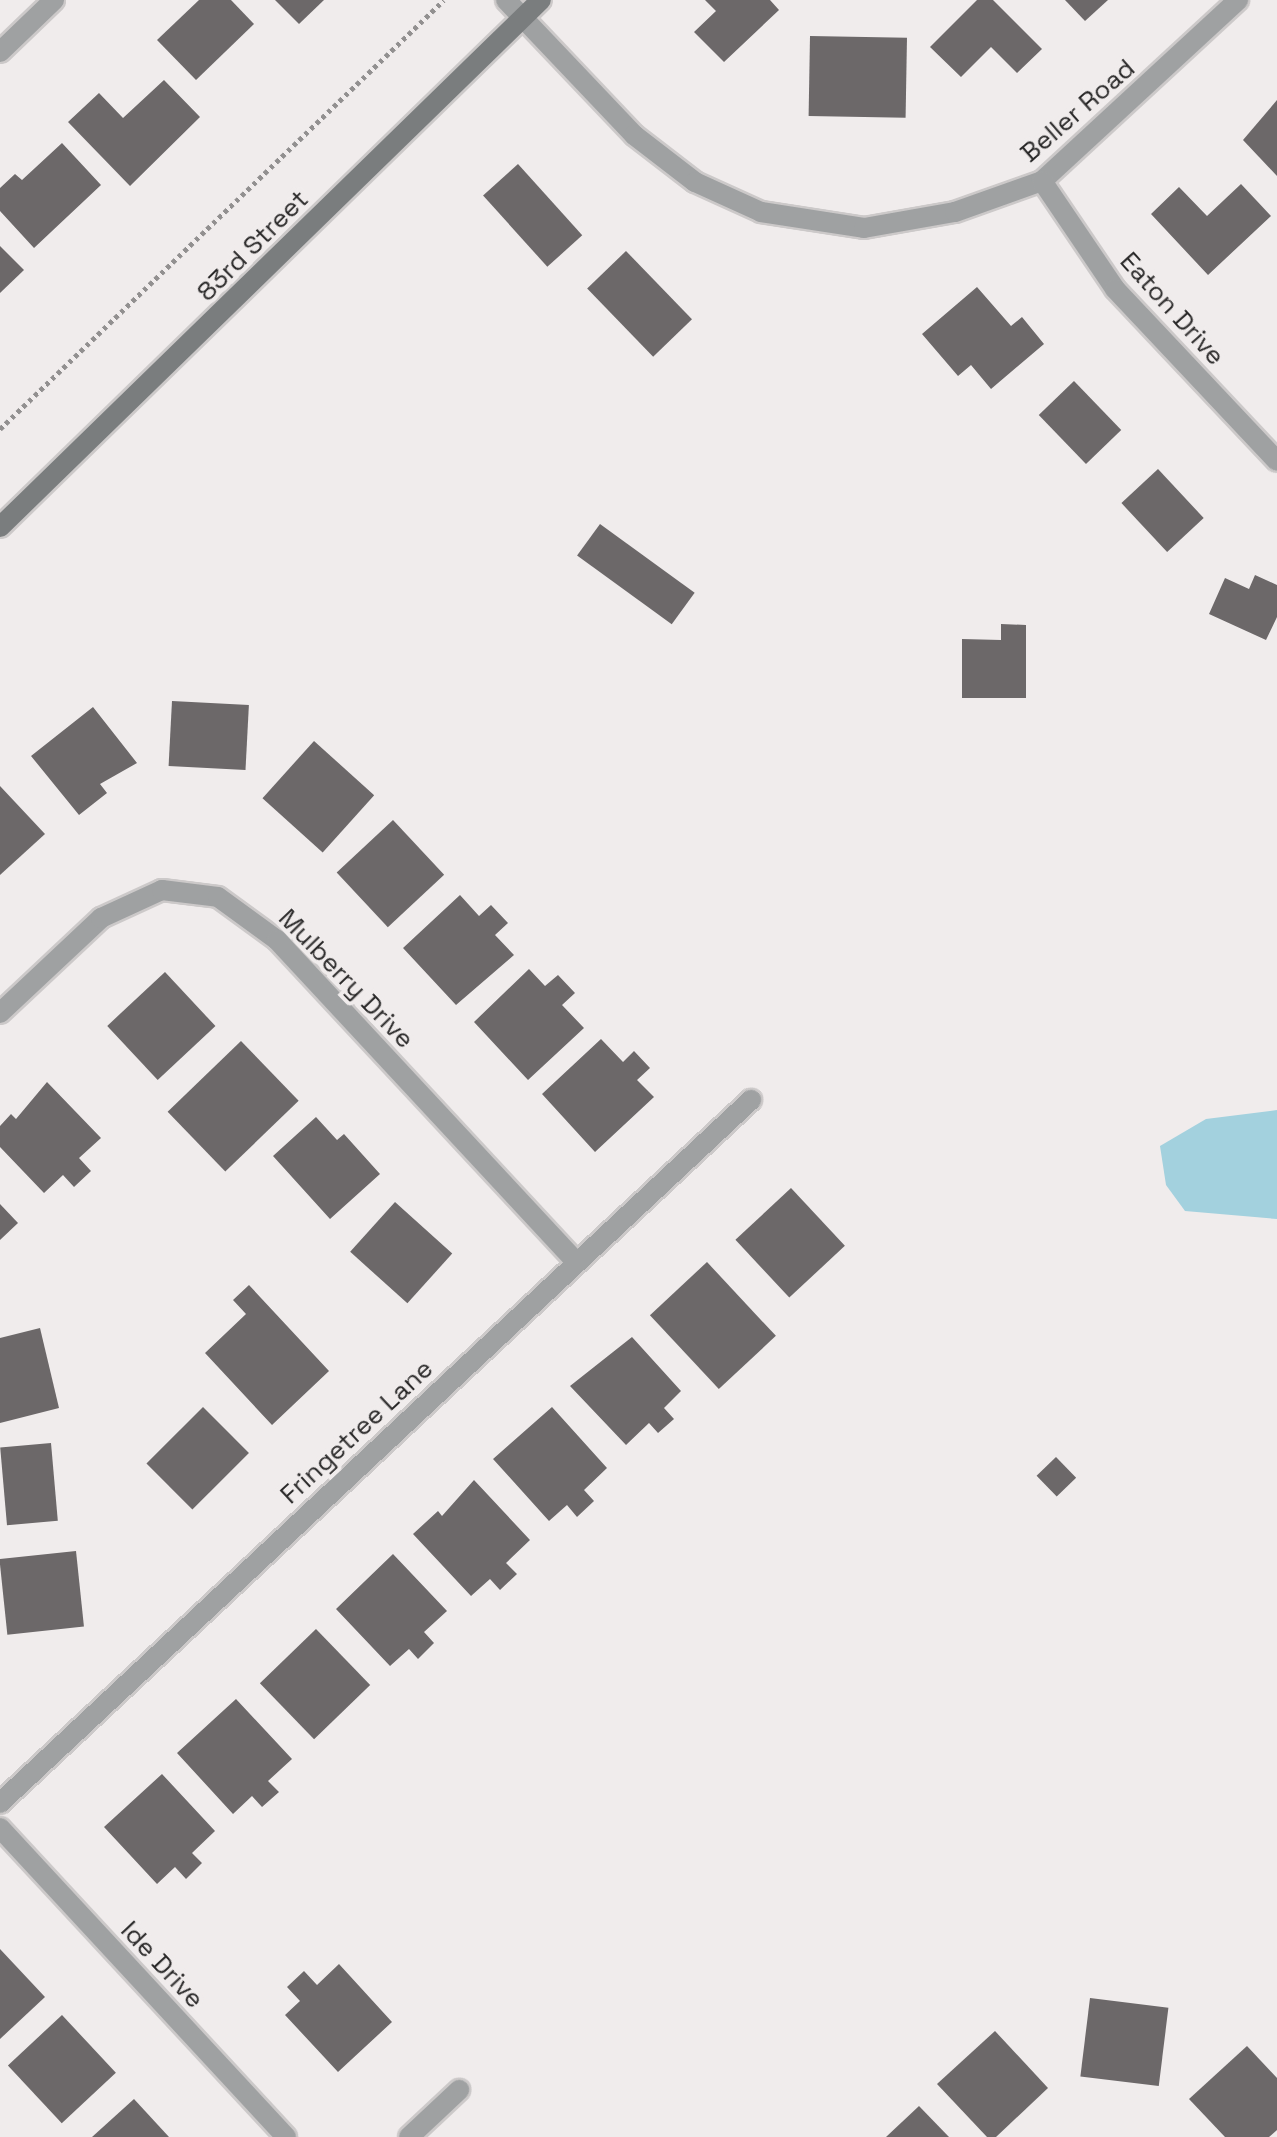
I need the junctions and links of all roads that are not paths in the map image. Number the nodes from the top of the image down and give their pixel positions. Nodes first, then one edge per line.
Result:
1 (54, 0) edge
2 (506, 0) edge
3 (541, 0) edge
4 (1238, 0) edge
5 (523, 17) junction
6 (0, 52) edge
7 (1042, 181) junction
8 (1277, 461) edge
9 (0, 527) edge
10 (0, 1013) edge
11 (751, 1100) dead end
12 (576, 1262) junction
13 (0, 1803) edge
14 (0, 1828) edge
15 (459, 2090) dead end
16 (286, 2137) edge
17 (409, 2137) edge

1 - 6 street
2 - 5 street, Beller Road
3 - 5 main road, 83rd Street
4 - 7 street, Beller Road
5 - 7 street, Beller Road
5 - 9 main road, 83rd Street
7 - 8 street, Eaton Drive
10 - 12 street, Mulberry Drive
11 - 12 street, Fringetree Lane
12 - 13 street, Fringetree Lane
14 - 16 street, Ide Drive
15 - 17 street

